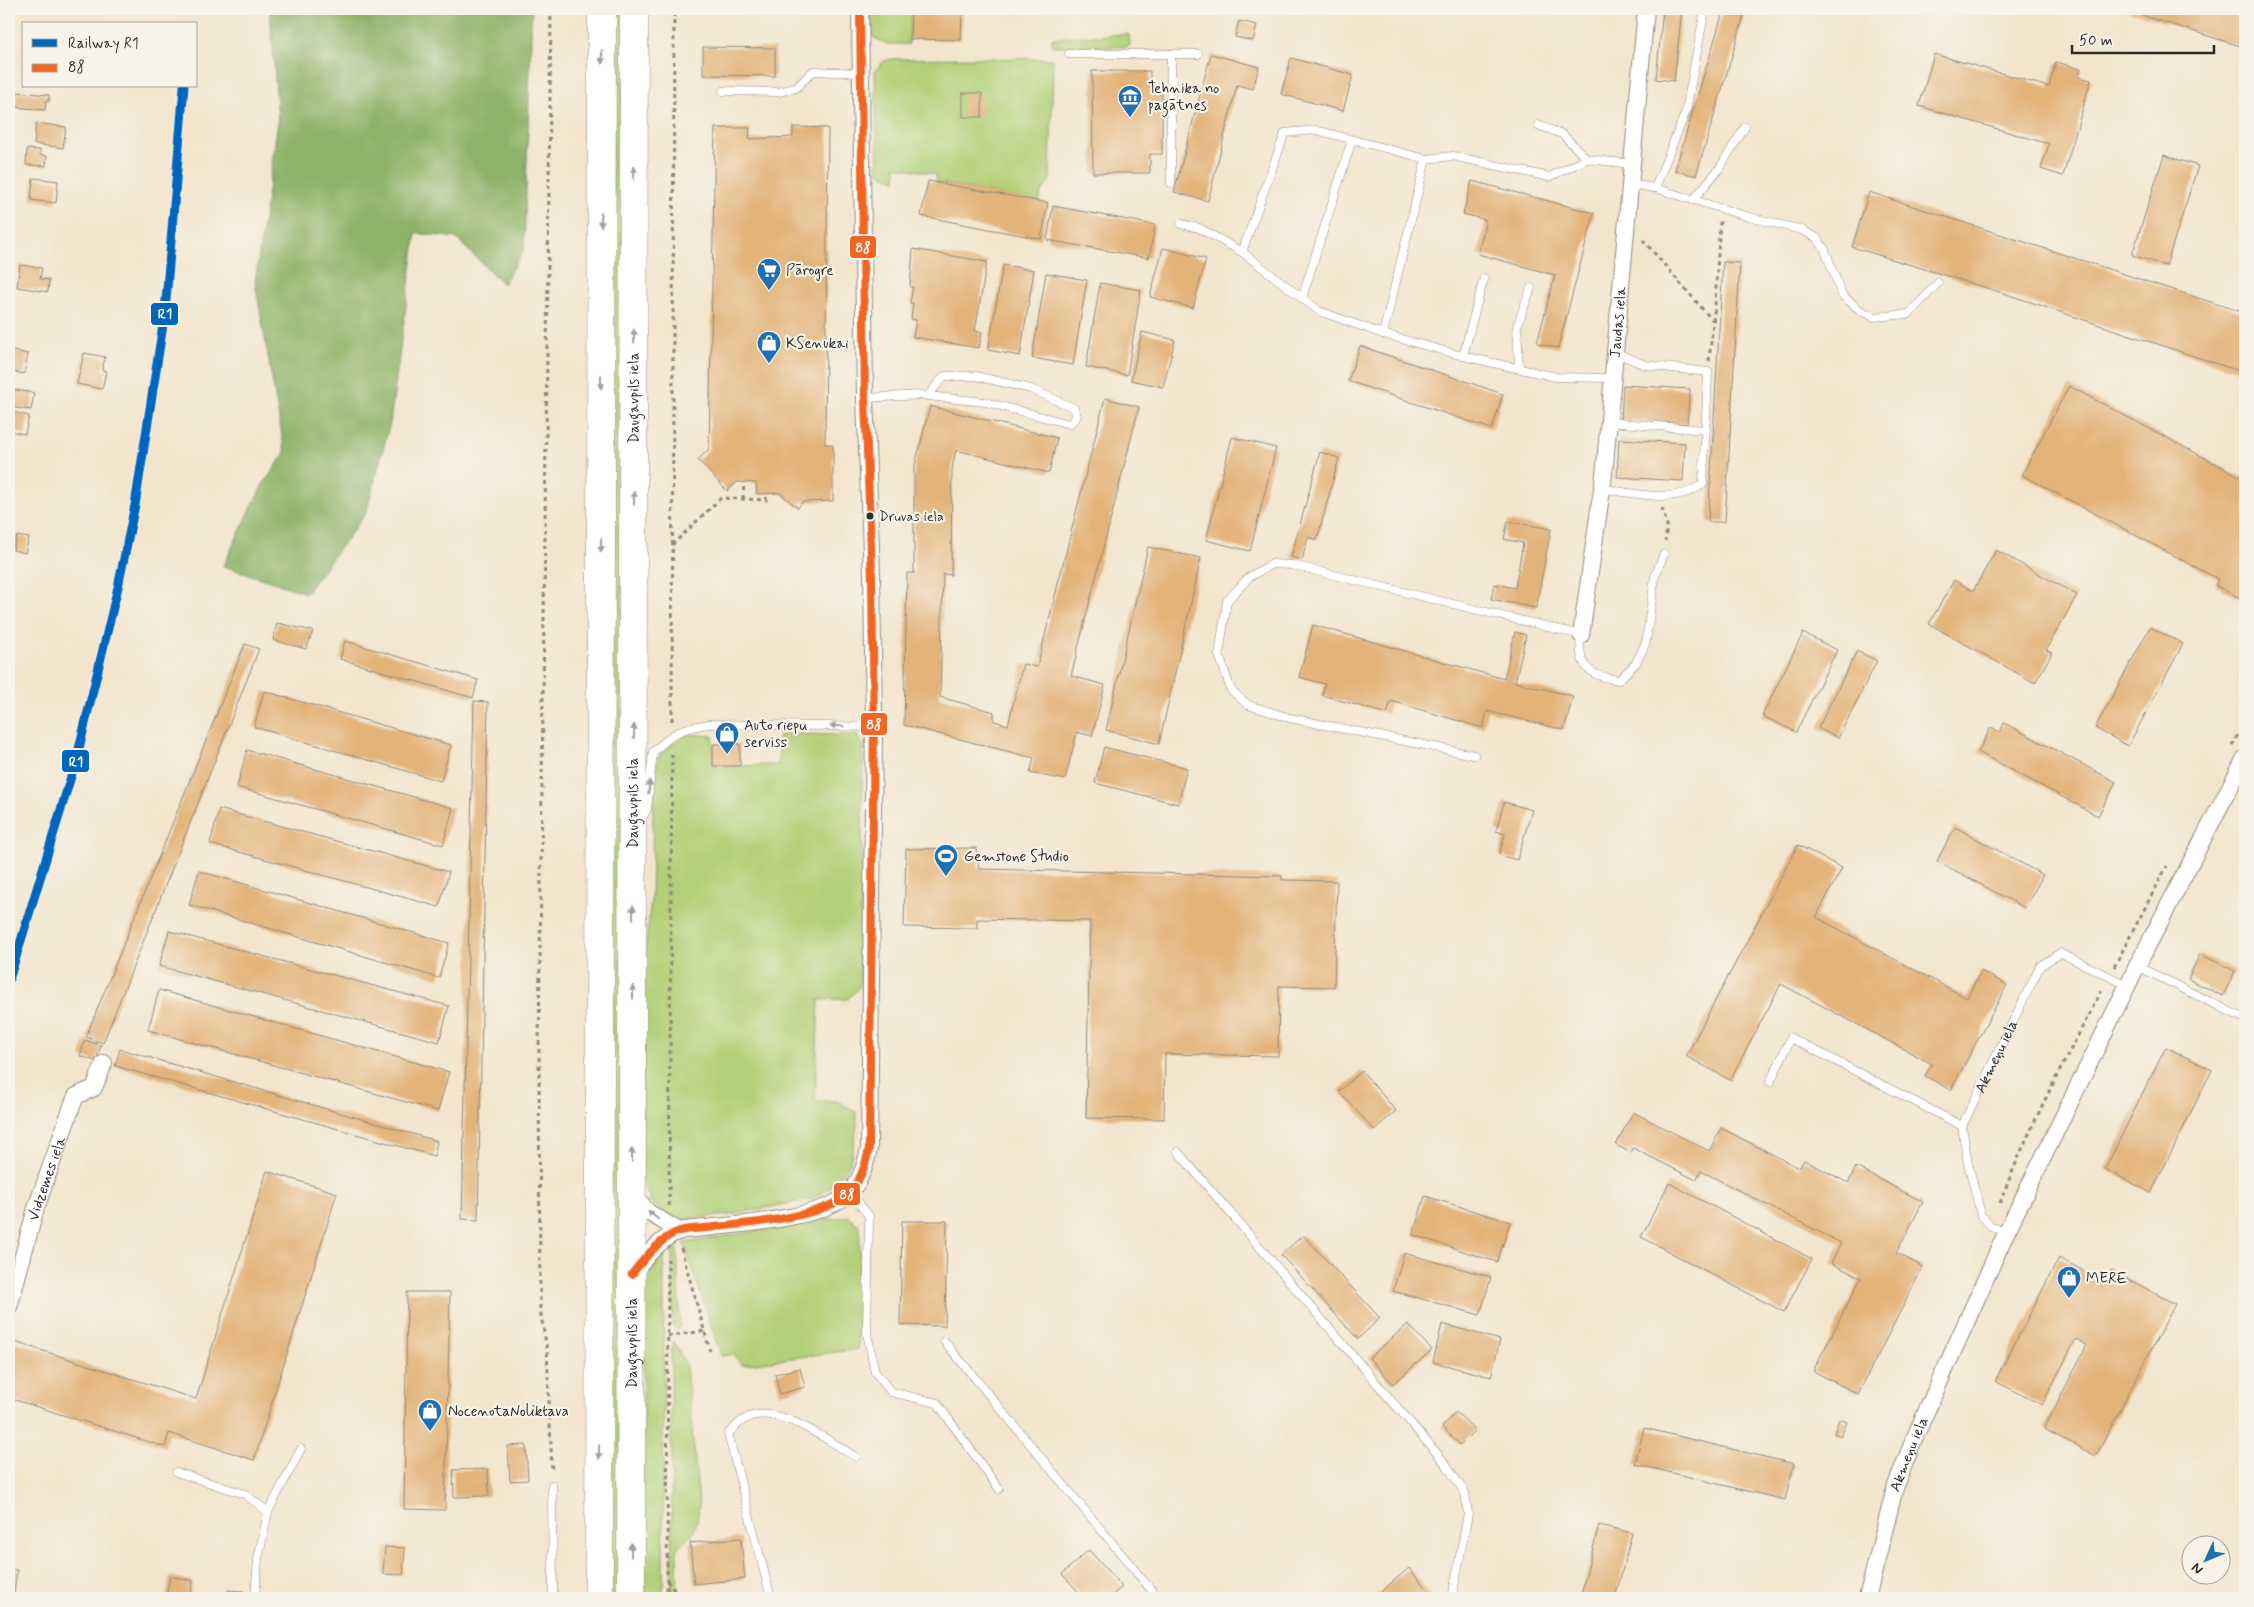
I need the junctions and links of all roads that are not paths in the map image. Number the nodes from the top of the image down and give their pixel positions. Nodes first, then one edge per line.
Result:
1 (602, 9) edge
2 (634, 9) edge
3 (860, 9) edge
4 (1646, 9) edge
5 (1705, 9) edge
6 (1069, 54) dead end
7 (1171, 54) junction
8 (1198, 54) dead end
9 (860, 73) junction
10 (723, 91) dead end
11 (1538, 126) dead end
12 (1745, 127) dead end
13 (1352, 140) junction
14 (1426, 159) junction
15 (1587, 159) junction
16 (1632, 164) junction
17 (1171, 183) dead end
18 (1630, 184) junction
19 (1655, 188) junction
20 (1693, 200) junction
21 (1181, 224) dead end
22 (1242, 252) junction
23 (1484, 278) dead end
24 (1938, 283) dead end
25 (1531, 288) dead end
26 (1302, 298) junction
27 (1383, 334) junction
28 (1614, 352) junction
29 (1463, 356) junction
30 (1519, 368) junction
31 (1612, 378) junction
32 (928, 396) junction
33 (865, 398) junction
34 (1608, 422) junction
35 (1706, 430) junction
36 (1603, 489) junction
37 (1664, 554) road end
38 (1581, 635) junction
39 (874, 727) junction
40 (1474, 755) dead end
41 (2245, 758) edge
42 (633, 832) junction
43 (2137, 966) junction
44 (2127, 985) junction
45 (2245, 1019) edge
46 (104, 1063) dead end
47 (1770, 1082) dead end
48 (1962, 1126) junction
49 (1178, 1152) dead end
50 (632, 1192) junction
51 (850, 1192) junction
52 (672, 1232) junction
53 (2006, 1233) junction
54 (632, 1274) junction
55 (9, 1307) edge
56 (944, 1341) dead end
57 (301, 1449) dead end
58 (856, 1457) dead end
59 (176, 1472) dead end
60 (552, 1485) road end
61 (999, 1489) dead end
62 (268, 1512) junction
63 (255, 1598) edge
64 (553, 1598) edge
65 (599, 1598) edge
66 (631, 1598) edge
67 (770, 1598) edge
68 (1158, 1598) edge
69 (1452, 1598) edge
70 (1867, 1598) edge

1 -> 65 highway
42 -> 2 highway, Daugavpils iela
3 - 9 street
4 - 16 street, Jaudas iela
5 - 19 lane
6 - 7 lane
7 - 8 lane
7 - 17 lane
9 - 10 lane
9 - 33 street
11 - 15 lane
12 - 20 lane
13 - 14 lane
13 - 22 lane
13 - 26 lane
14 - 15 lane
14 - 27 lane
15 - 16 lane
16 - 18 street, Jaudas iela
18 - 19 lane
18 - 28 street, Jaudas iela
19 - 20 lane
20 - 24 lane
21 - 22 lane
22 - 26 lane
23 - 29 lane
25 - 30 lane
26 - 27 lane
27 - 29 lane
28 - 31 street, Jaudas iela
28 - 35 lane
29 - 30 lane
30 - 31 lane
31 - 34 street, Jaudas iela
32 - 32 lane
32 - 33 lane
33 - 39 street
34 - 35 lane
34 - 36 street, Jaudas iela
35 - 36 lane
36 - 38 street, Jaudas iela
37 - 38 lane
38 - 40 lane
39 - 42 lane
39 - 51 street
41 - 43 street, Akmeņu iela
50 -> 42 highway, Daugavpils iela
43 - 44 street, Akmeņu iela
43 - 45 lane
44 - 48 lane, Akmeņu iela
44 - 53 street, Akmeņu iela
46 - 55 street, Vidzemes iela
47 - 48 lane
48 - 53 lane
49 - 69 lane
52 -> 50 street
50 - 54 highway, Daugavpils iela
51 - 52 street
51 - 61 lane
52 - 54 street
53 - 70 street, Akmeņu iela
66 -> 54 highway, Daugavpils iela
56 - 68 lane
57 - 62 lane
58 - 67 lane
59 - 62 lane
60 - 64 lane
62 - 63 lane

